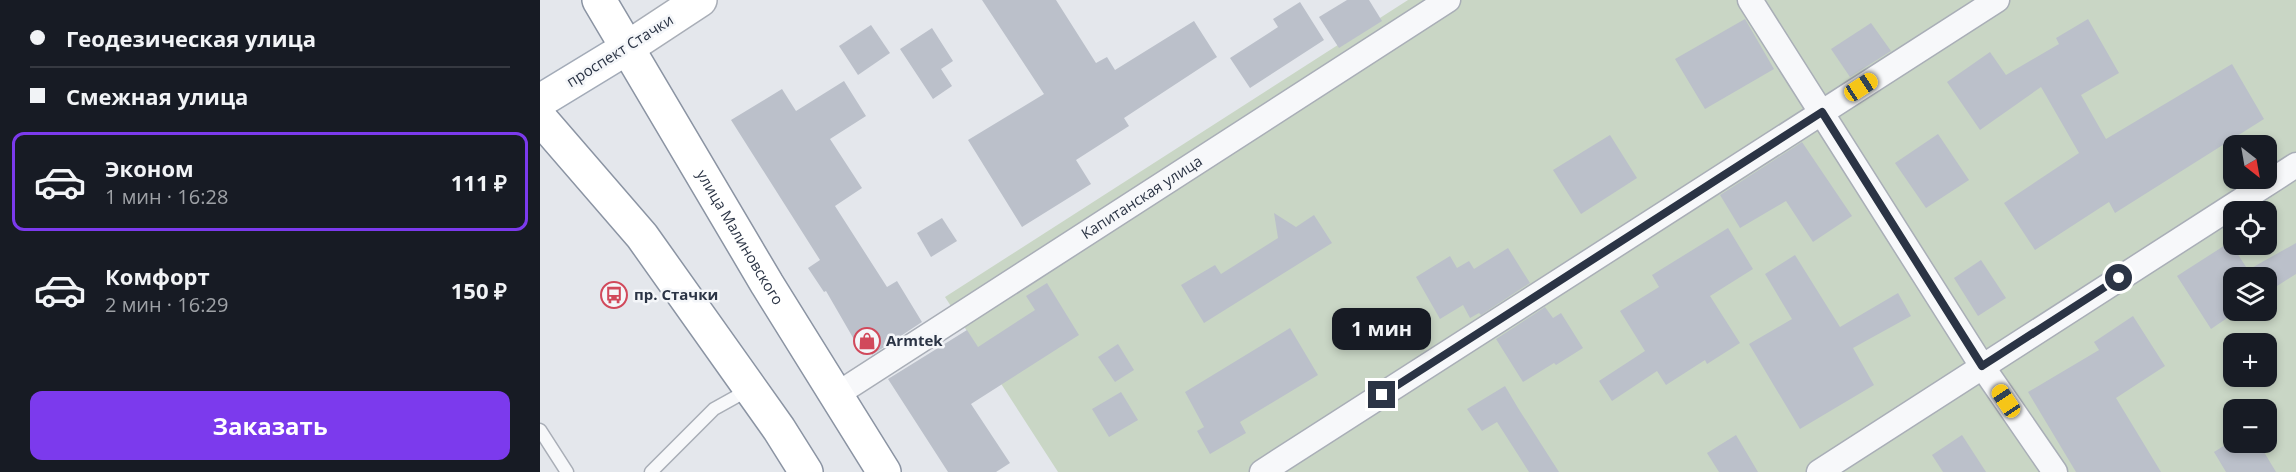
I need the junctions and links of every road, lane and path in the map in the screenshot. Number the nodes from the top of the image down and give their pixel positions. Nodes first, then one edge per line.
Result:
1 (599, 0) edge
2 (700, 0) edge
3 (1448, 0) edge
4 (1750, 0) edge
5 (1997, 0) edge
6 (627, 48) junction
7 (540, 100) edge
8 (1822, 112) junction
9 (540, 118) edge
10 (2296, 165) edge
11 (1982, 366) junction
12 (751, 389) junction
13 (836, 394) junction
14 (540, 430) edge
15 (567, 472) edge
16 (651, 472) edge
17 (807, 472) edge
18 (884, 472) edge
19 (1262, 472) edge
20 (1819, 472) edge
21 (2055, 472) edge

1 - 6 main road, улица Малиновского
2 - 6 main road, проспект Стачки
3 - 13 street, Капитанская улица
4 - 8 street
5 - 8 street
6 - 7 main road, проспект Стачки
6 - 13 main road, улица Малиновского
8 - 11 street
8 - 19 street
9 - 12 main road
10 - 11 street
11 - 20 street
11 - 21 street
12 - 16 lane
12 - 17 main road
13 - 18 main road, улица Малиновского
14 - 15 lane

